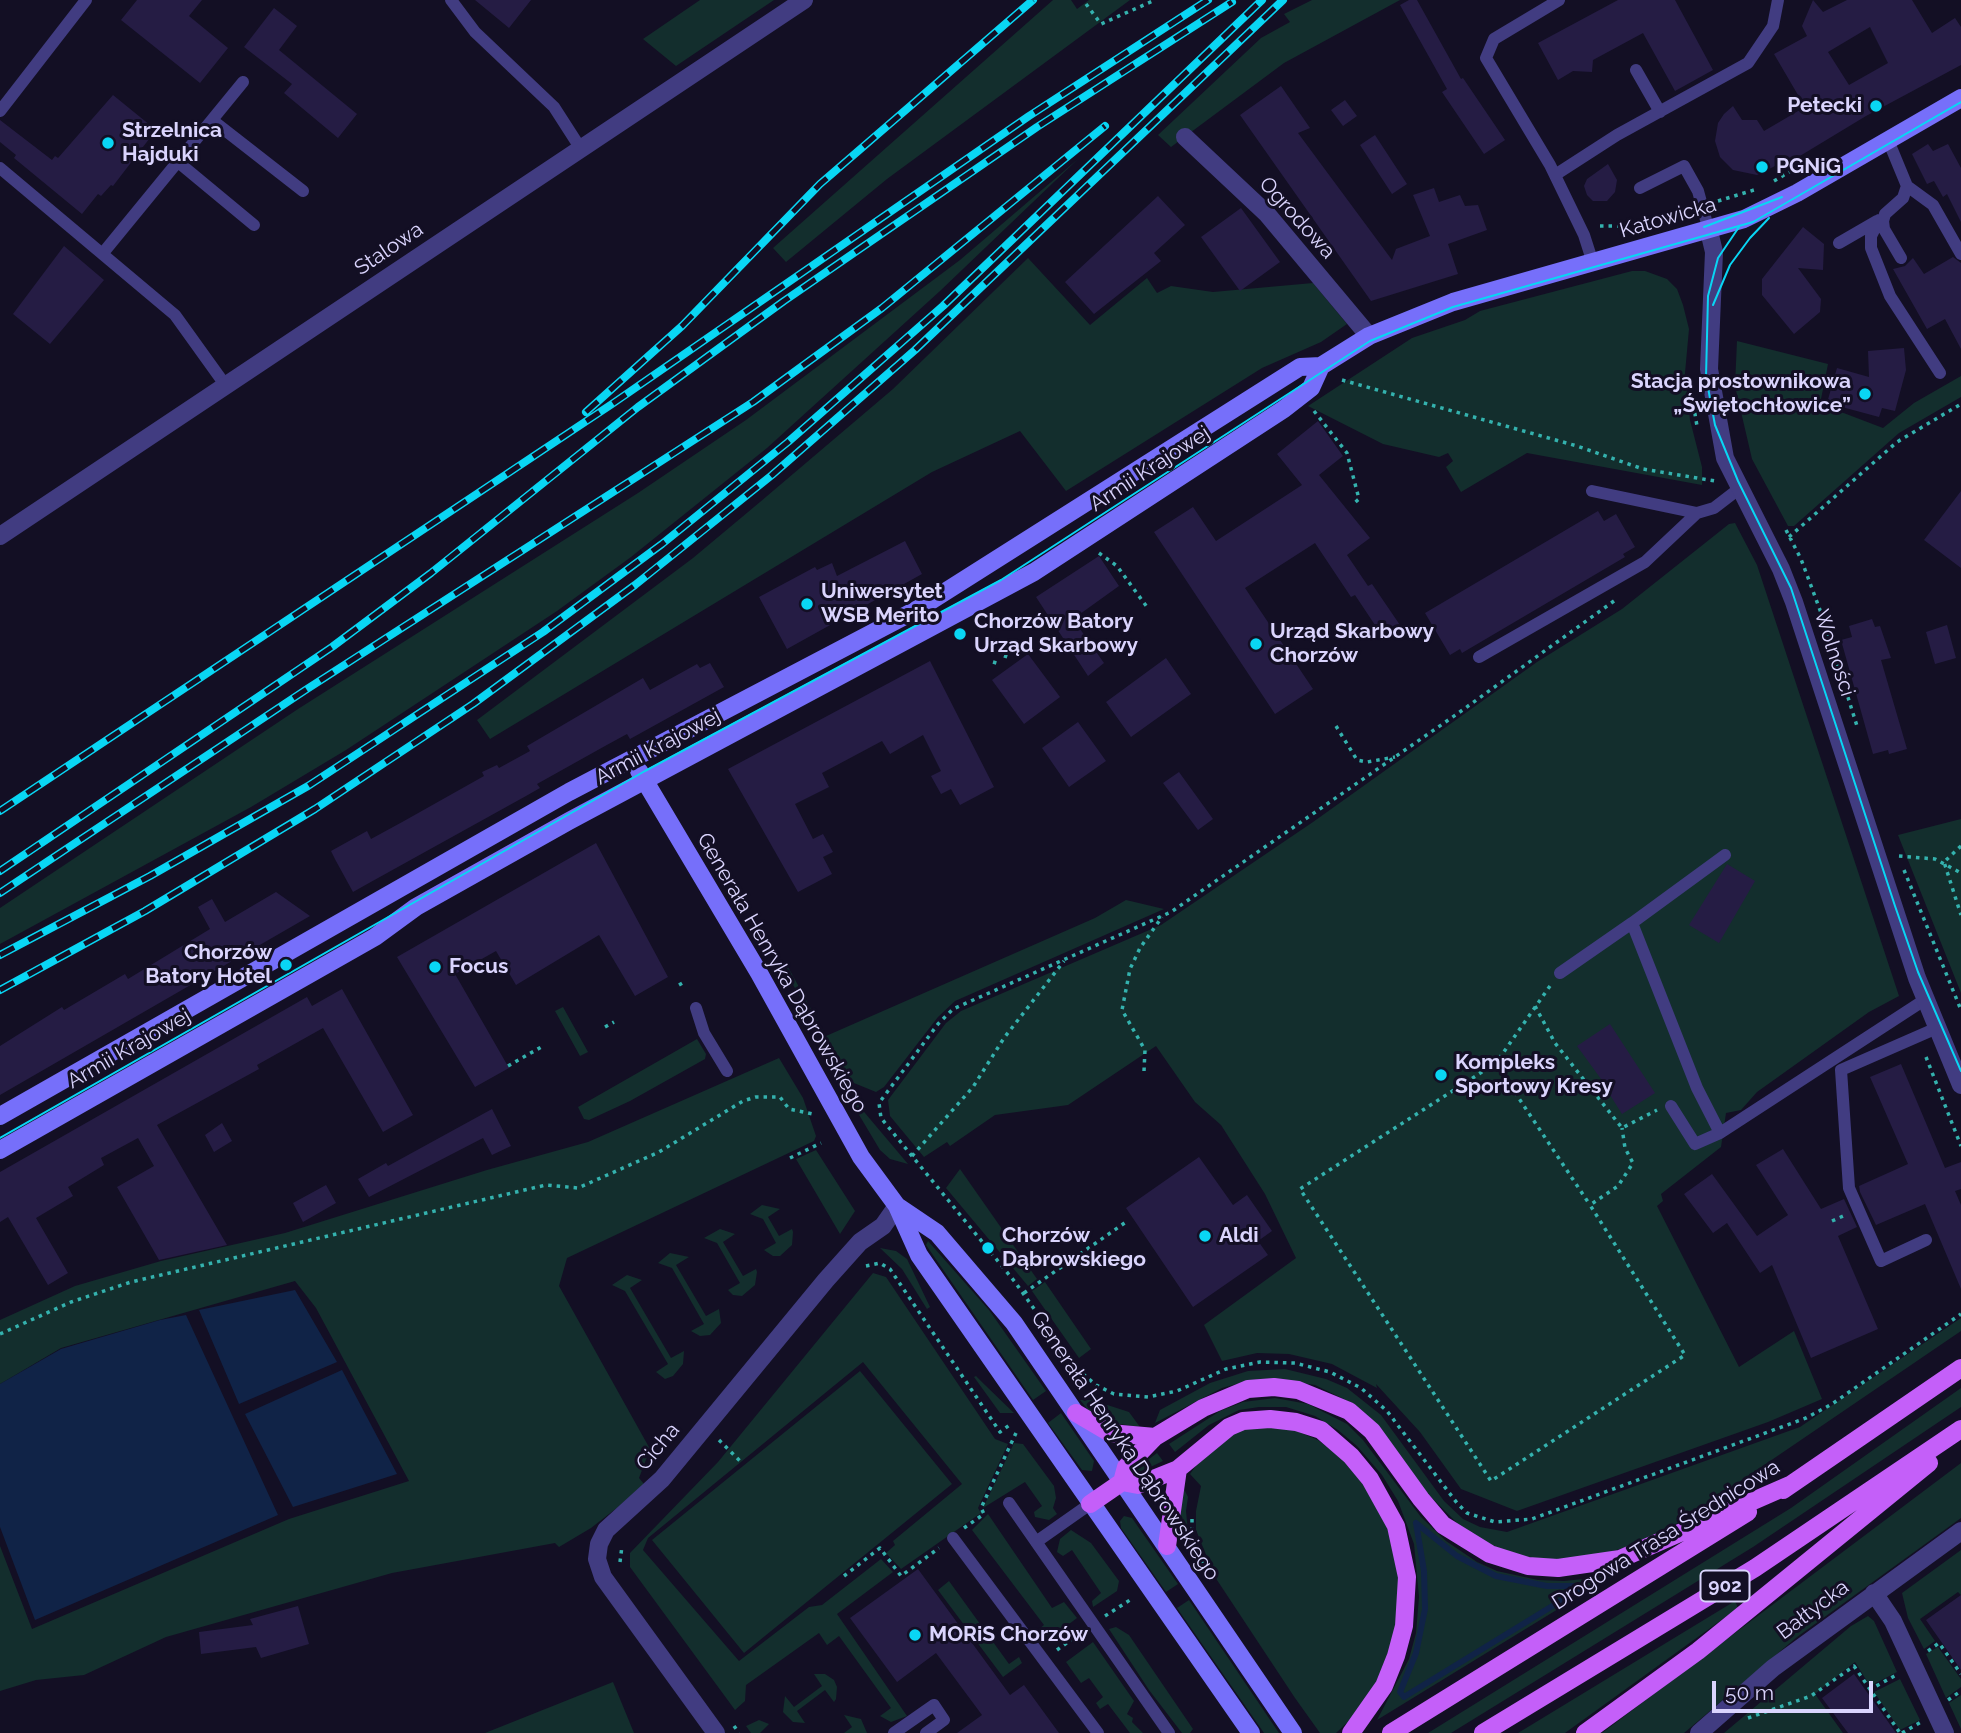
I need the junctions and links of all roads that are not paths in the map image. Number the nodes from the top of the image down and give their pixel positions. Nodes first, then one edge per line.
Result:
1 (86, 0) edge
2 (451, 0) edge
3 (804, 0) edge
4 (1559, 0) edge
5 (1778, 0) edge
6 (1636, 69) dead end
7 (243, 82) dead end
8 (1961, 98) edge
9 (0, 111) edge
10 (1660, 112) junction
11 (212, 120) junction
12 (1185, 137) dead end
13 (1888, 140) junction
14 (581, 149) junction
15 (178, 162) junction
16 (0, 168) edge
17 (1555, 175) junction
18 (1907, 186) junction
19 (1640, 188) dead end
20 (303, 191) dead end
21 (1882, 217) junction
22 (254, 225) dead end
23 (1709, 231) junction
24 (1839, 243) dead end
25 (103, 253) junction
26 (1961, 254) edge
27 (1900, 258) dead end
28 (1593, 263) junction
29 (1369, 336) junction
30 (1321, 366) junction
31 (1294, 371) junction
32 (1940, 373) dead end
33 (226, 386) junction
34 (1308, 397) junction
35 (1740, 488) junction
36 (1592, 491) dead end
37 (1090, 500) junction
38 (1697, 513) junction
39 (1107, 524) junction
40 (0, 536) edge
41 (1017, 548) junction
42 (985, 567) junction
43 (1034, 572) junction
44 (1004, 589) junction
45 (1479, 657) dead end
46 (632, 759) junction
47 (644, 780) junction
48 (1725, 855) dead end
49 (348, 918) junction
50 (1632, 923) junction
51 (363, 943) junction
52 (1560, 973) road end
53 (230, 985) junction
54 (1926, 999) junction
55 (245, 1008) junction
56 (696, 1008) dead end
57 (168, 1021) junction
58 (1937, 1028) junction
59 (181, 1045) junction
60 (103, 1058) junction
61 (86, 1067) junction
62 (727, 1071) dead end
63 (116, 1083) junction
64 (1961, 1085) edge
65 (100, 1092) junction
66 (24, 1103) junction
67 (1671, 1106) road end
68 (0, 1116) edge
69 (39, 1128) junction
70 (1720, 1133) junction
71 (1, 1146) edge
72 (897, 1206) junction
73 (1926, 1240) dead end
74 (1961, 1368) edge
75 (1076, 1413) junction
76 (1961, 1429) edge
77 (1155, 1437) junction
78 (1961, 1438) edge
79 (1178, 1469) junction
80 (1122, 1482) junction
81 (1792, 1484) junction
82 (1009, 1503) dead end
83 (1090, 1504) junction
84 (1961, 1531) edge
85 (953, 1538) road end
86 (1036, 1542) junction
87 (1167, 1546) junction
88 (1874, 1593) junction
89 (716, 1733) edge
90 (894, 1733) edge
91 (926, 1733) edge
92 (1098, 1733) edge
93 (1170, 1733) edge
94 (1251, 1733) edge
95 (1293, 1733) edge
96 (1351, 1733) edge
97 (1391, 1733) edge
98 (1483, 1733) edge
99 (1585, 1733) edge
100 (1699, 1733) edge
101 (1945, 1733) edge

1 - 9 lane
2 - 14 lane
3 - 14 street, Stalowa
4 - 17 lane
5 - 10 lane
6 - 10 lane
7 - 11 lane
8 - 13 street, Katowicka
10 - 17 lane
11 - 15 lane
11 - 20 lane
12 - 29 street, Ogrodowa
13 - 18 lane
13 - 23 street, Katowicka
14 - 33 street, Stalowa
15 - 22 lane
15 - 25 lane
16 - 25 lane
17 - 28 lane
18 - 21 lane
18 - 26 lane
19 - 23 lane
21 - 24 lane
21 - 27 lane
21 - 32 lane
23 - 28 street, Katowicka
23 - 35 street, Wolności
25 - 33 lane
28 - 29 street, Katowicka
29 - 30 street, Armii Krajowej
30 - 31 street, Armii Krajowej
30 - 34 street, Armii Krajowej
31 - 34 street
31 - 37 street, Armii Krajowej
33 - 40 street, Stalowa
34 - 39 street, Armii Krajowej
35 - 38 lane
35 - 54 street, Wolności
36 - 38 lane
37 - 39 street
37 - 41 street, Armii Krajowej
38 - 45 lane
39 - 43 street, Armii Krajowej
41 - 42 street, Armii Krajowej
41 - 43 street
42 - 44 street
42 - 46 street, Armii Krajowej
43 - 44 street, Armii Krajowej
44 - 47 street, Armii Krajowej
46 - 47 street, Generała Henryka Dąbrowskiego
46 - 49 street, Armii Krajowej
47 - 51 street, Armii Krajowej
47 - 72 street, Generała Henryka Dąbrowskiego
48 - 50 lane
49 - 51 street
49 - 53 street, Armii Krajowej
50 - 52 lane
50 - 70 lane
51 - 55 street, Armii Krajowej
53 - 55 street
53 - 57 street, Armii Krajowej
54 - 58 street, Wolności
54 - 70 lane
55 - 59 street, Armii Krajowej
56 - 62 lane
57 - 59 street
57 - 60 street, Armii Krajowej
58 - 64 street, Wolności
58 - 73 lane
59 - 63 street, Armii Krajowej
60 - 61 street, Armii Krajowej
60 - 63 street
61 - 65 street
61 - 66 street, Armii Krajowej
63 - 65 street, Armii Krajowej
65 - 69 street, Armii Krajowej
66 - 68 street, Armii Krajowej
66 - 69 street
67 - 70 lane
69 - 71 street, Armii Krajowej
72 - 75 street, Generała Henryka Dąbrowskiego
72 - 83 street, Generała Henryka Dąbrowskiego
72 - 89 street, Cicha
74 - 81 main road, Drogowa Trasa Średnicowa / 902
75 - 77 main road
75 - 80 street, Generała Henryka Dąbrowskiego
76 - 98 main road, 902
77 - 80 main road
77 - 81 main road
78 - 99 main road
79 - 80 main road
79 - 87 main road
79 - 96 main road
80 - 83 main road
80 - 87 street, Generała Henryka Dąbrowskiego
81 - 97 main road, Drogowa Trasa Średnicowa / 902
82 - 86 lane
83 - 86 lane
83 - 94 street, Generała Henryka Dąbrowskiego
84 - 88 street, Bałtycka
85 - 92 lane
86 - 93 lane
87 - 95 street, Generała Henryka Dąbrowskiego
88 - 100 street, Bałtycka
88 - 101 street
90 - 91 lane

